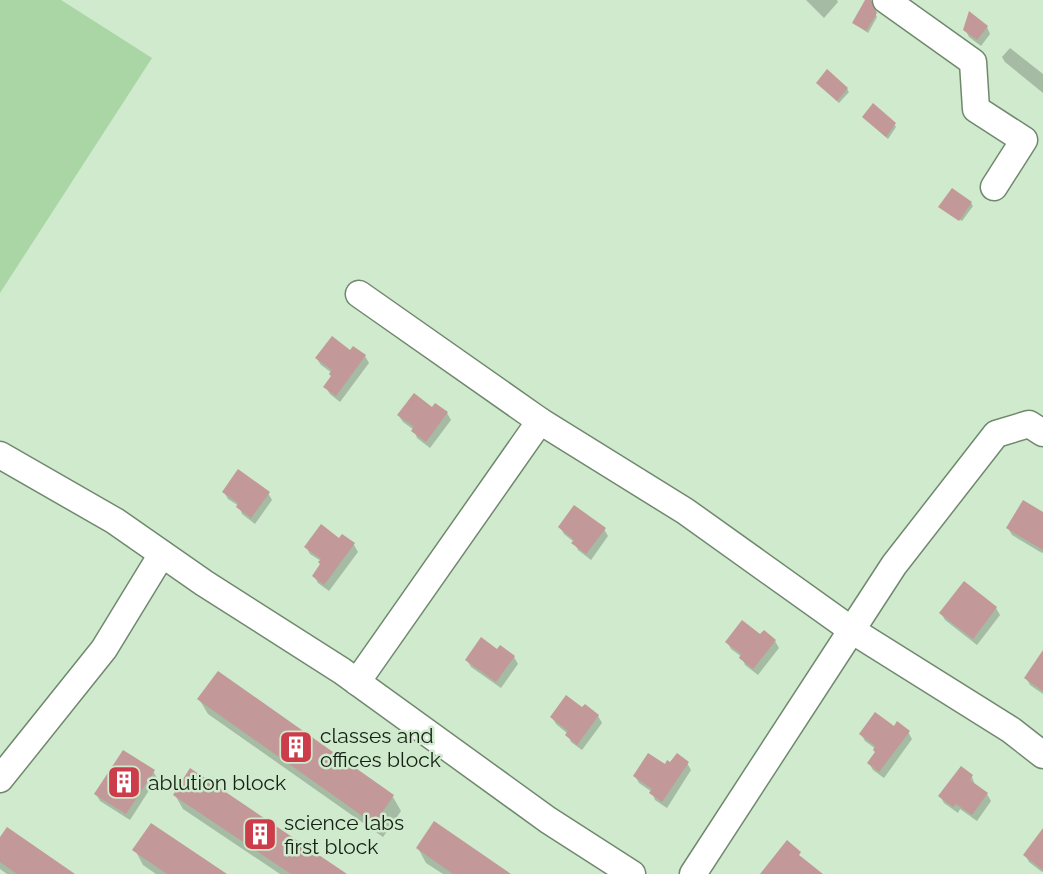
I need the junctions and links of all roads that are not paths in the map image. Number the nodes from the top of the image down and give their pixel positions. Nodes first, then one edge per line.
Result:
1 (886, 0) edge
2 (994, 187) dead end
3 (359, 294) dead end
4 (540, 421) junction
5 (1043, 433) edge
6 (0, 455) edge
7 (162, 554) junction
8 (853, 631) junction
9 (357, 681) junction
10 (1043, 755) edge
11 (0, 779) edge
12 (632, 874) edge
13 (692, 874) edge

1 - 2 street
3 - 4 street
4 - 8 street
4 - 9 street
5 - 8 street
6 - 7 street
7 - 9 street
7 - 11 street
8 - 10 street
8 - 13 street
9 - 12 street

